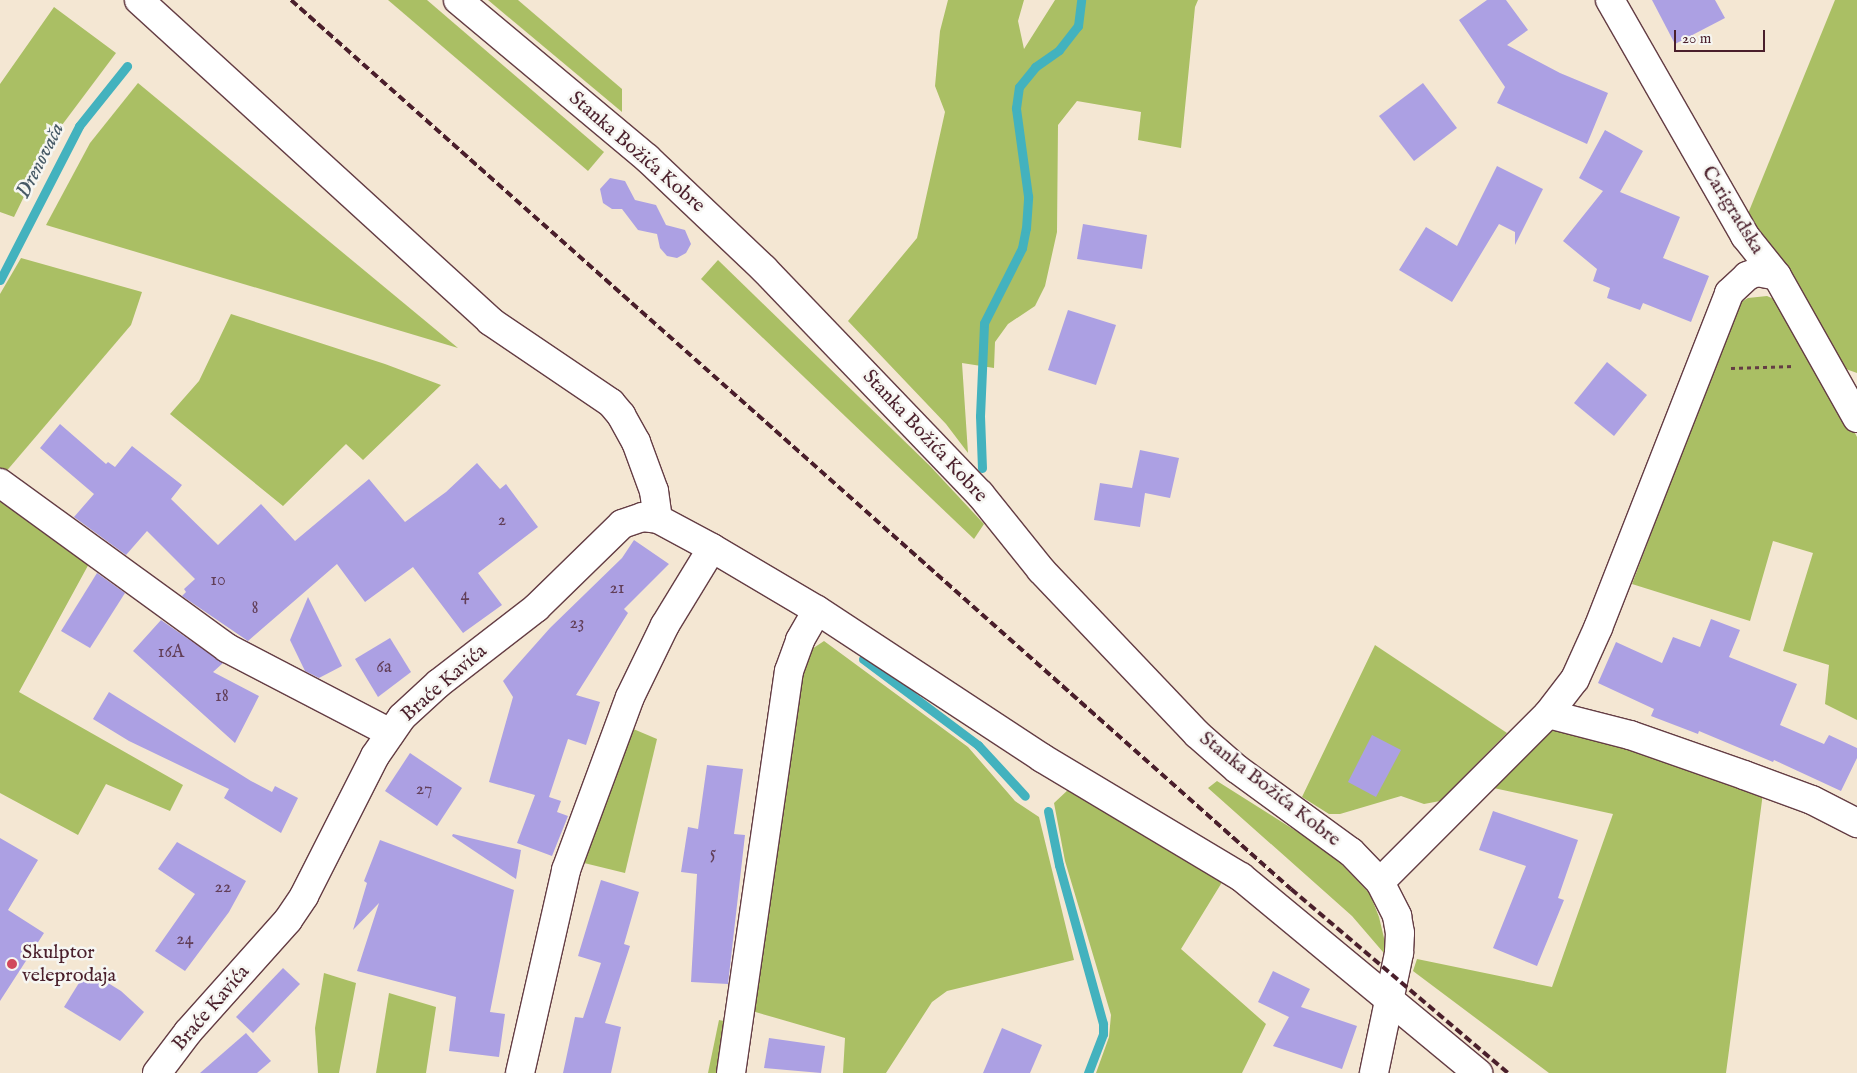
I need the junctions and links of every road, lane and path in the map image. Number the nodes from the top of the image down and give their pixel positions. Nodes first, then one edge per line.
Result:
1 (139, 0) edge
2 (458, 0) edge
3 (1610, 0) edge
4 (1745, 236) junction
5 (1776, 276) junction
6 (1733, 286) junction
7 (1840, 376) edge
8 (1693, 382) junction
9 (1857, 413) edge
10 (0, 483) edge
11 (658, 519) junction
12 (712, 548) junction
13 (817, 610) junction
14 (1548, 714) junction
15 (390, 733) junction
16 (1857, 823) edge
17 (1380, 882) junction
18 (1390, 1001) junction
19 (157, 1073) edge
20 (520, 1073) edge
21 (731, 1073) edge
22 (1374, 1073) edge
23 (1478, 1073) edge

1 - 11 street
2 - 17 street, Stanka Božića Kobre
3 - 4 street, Carigradska
4 - 5 street, Carigradska
4 - 6 street
5 - 6 street
5 - 7 street, Carigradska
6 - 8 street
7 - 8 path
7 - 9 street, Carigradska
8 - 14 street
10 - 15 street
11 - 12 street
11 - 15 street, Braće Kavića
12 - 13 street
12 - 20 street
13 - 18 street
13 - 21 street
14 - 16 street
14 - 17 street
15 - 19 street, Braće Kavića
17 - 18 street, Stanka Božića Kobre
18 - 22 street, Stanka Božića Kobre
18 - 23 street

